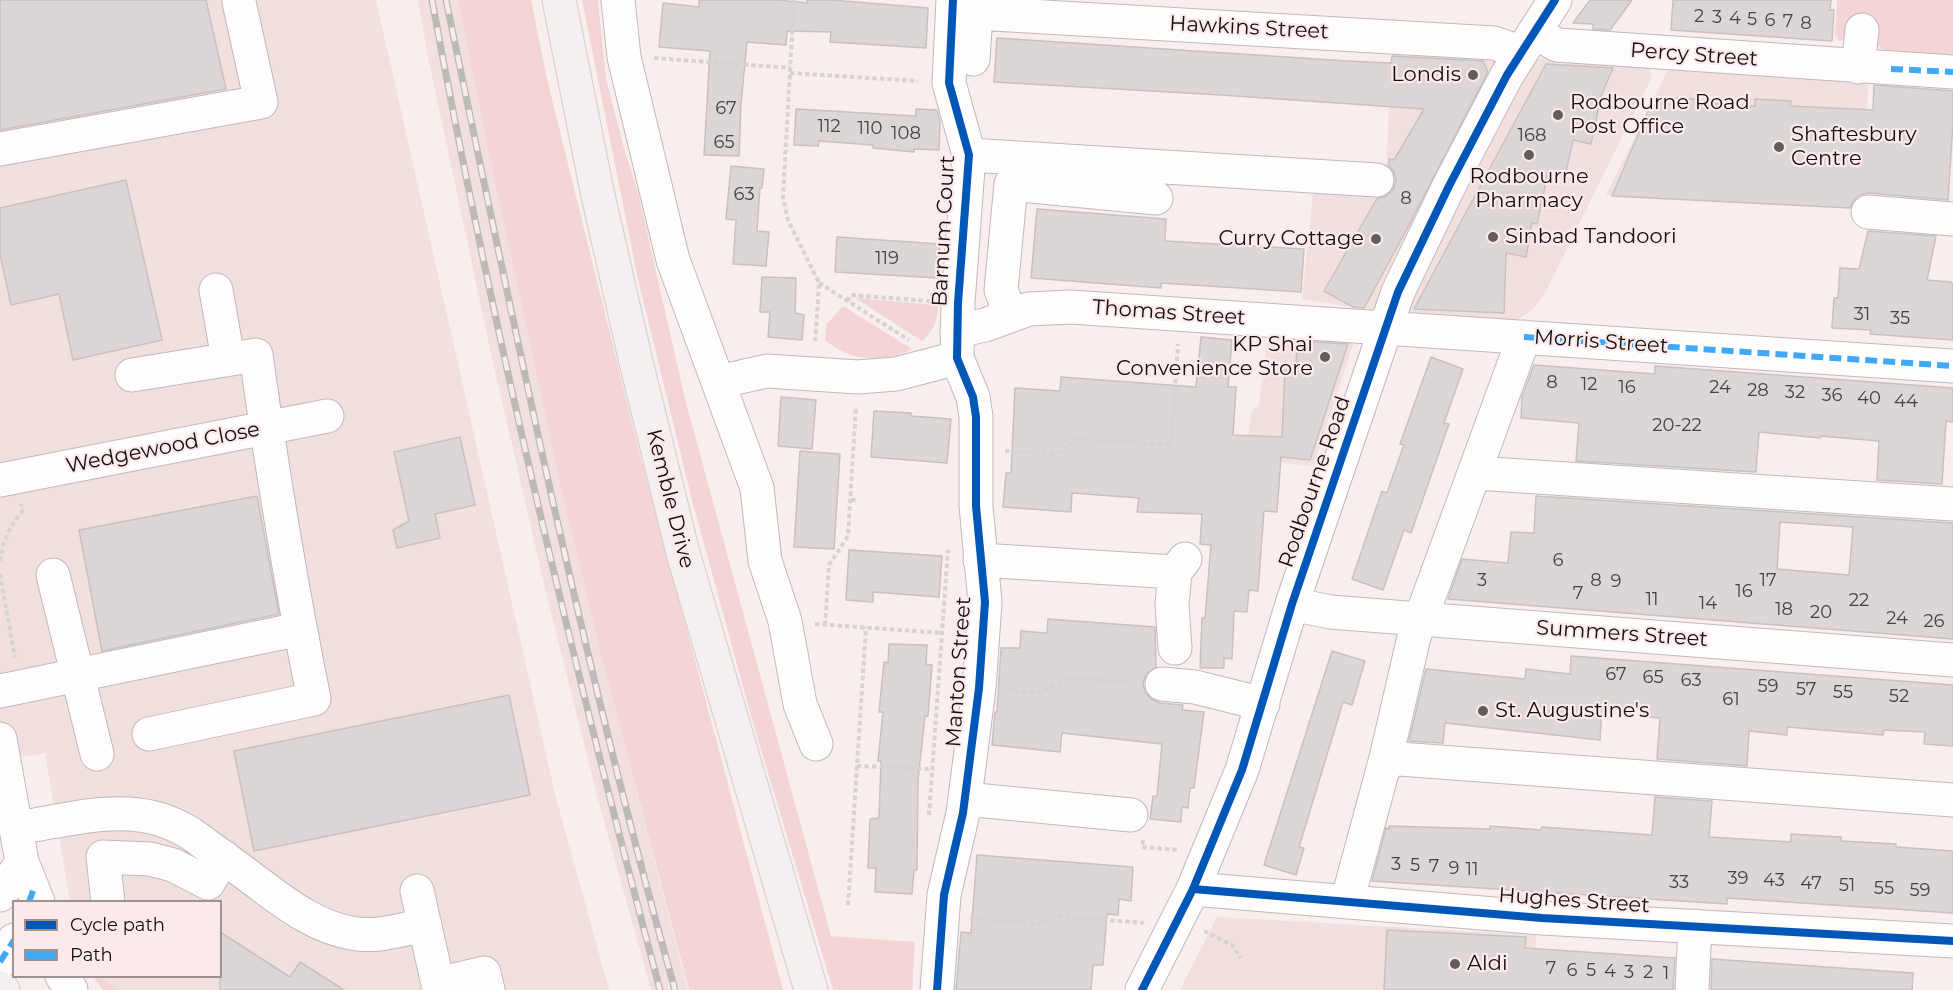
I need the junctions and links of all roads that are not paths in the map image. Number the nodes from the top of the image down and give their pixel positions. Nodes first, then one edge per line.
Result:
1 (559, 0) edge
2 (618, 0) edge
3 (1555, 0) edge
4 (239, 2) dead end
5 (969, 4) edge
6 (1862, 30) dead end
7 (1527, 42) junction
8 (974, 59) dead end
9 (1858, 67) junction
10 (1953, 72) edge
11 (0, 149) edge
12 (969, 155) junction
13 (1377, 180) dead end
14 (1156, 198) dead end
15 (1868, 212) dead end
16 (1953, 219) edge
17 (216, 290) dead end
18 (1011, 315) junction
19 (1385, 326) junction
20 (957, 331) junction
21 (1524, 337) junction
22 (228, 359) junction
23 (1953, 366) edge
24 (132, 375) dead end
25 (718, 382) junction
26 (327, 416) dead end
27 (266, 428) junction
28 (1475, 473) junction
29 (9, 478) edge
30 (1953, 504) edge
31 (980, 560) junction
32 (53, 575) dead end
33 (1293, 604) junction
34 (1421, 619) junction
35 (300, 629) junction
36 (1175, 648) dead end
37 (1953, 660) edge
38 (78, 675) junction
39 (1162, 684) road end
40 (0, 691) edge
41 (1263, 704) junction
42 (148, 735) dead end
43 (0, 739) edge
44 (816, 744) dead end
45 (97, 754) dead end
46 (1386, 758) junction
47 (965, 799) junction
48 (1953, 800) edge
49 (1131, 815) dead end
50 (16, 828) junction
51 (224, 857) junction
52 (31, 888) edge
53 (1193, 890) junction
54 (417, 891) dead end
55 (0, 895) edge
56 (108, 900) edge
57 (1347, 902) junction
58 (424, 925) junction
59 (1695, 926) junction
60 (1953, 941) edge
61 (12, 943) edge
62 (0, 962) edge
63 (488, 990) edge
64 (811, 990) edge
65 (937, 990) edge
66 (1142, 990) edge
67 (1692, 990) edge

1 - 64 main road, Kemble Drive
2 - 25 street
3 - 7 street, Rodbourne Road
4 - 11 street
5 - 7 street, Hawkins Street
5 - 8 street
5 - 12 street, Barnum Court
6 - 9 street
7 - 9 street, Percy Street
7 - 19 street, Rodbourne Road
9 - 10 street, Percy Street
12 - 13 street
12 - 20 street, Barnum Court
14 - 18 street
15 - 16 street
17 - 22 street
18 - 19 street, Thomas Street
18 - 20 street, Thomas Street
19 - 21 street, Morris Street
19 - 33 street, Rodbourne Road
20 - 25 street
20 - 31 street, Manton Street
21 - 23 street, Morris Street
21 - 28 street
22 - 24 street
22 - 27 street
25 - 44 street
26 - 27 street, Wedgewood Close
27 - 29 street, Wedgewood Close
27 - 35 street
28 - 30 street
28 - 34 street
31 - 36 street
31 - 47 street, Manton Street
32 - 38 street
33 - 34 street, Summers Street
33 - 41 street, Rodbourne Road
34 - 37 street, Summers Street
34 - 46 street
35 - 38 street
35 - 42 street
38 - 40 street
38 - 45 street
39 - 41 street
41 - 53 street, Rodbourne Road
43 - 50 street
46 - 48 street
46 - 57 street
47 - 49 street
47 - 65 street, Manton Street
50 - 51 street
50 - 52 street
51 - 56 street
51 - 58 street
52 - 55 street
53 - 57 street, Hughes Street
53 - 66 street, Rodbourne Road
54 - 58 street
57 - 59 street, Hughes Street
58 - 63 street
59 - 60 street, Hughes Street
59 - 67 street
61 - 62 street

